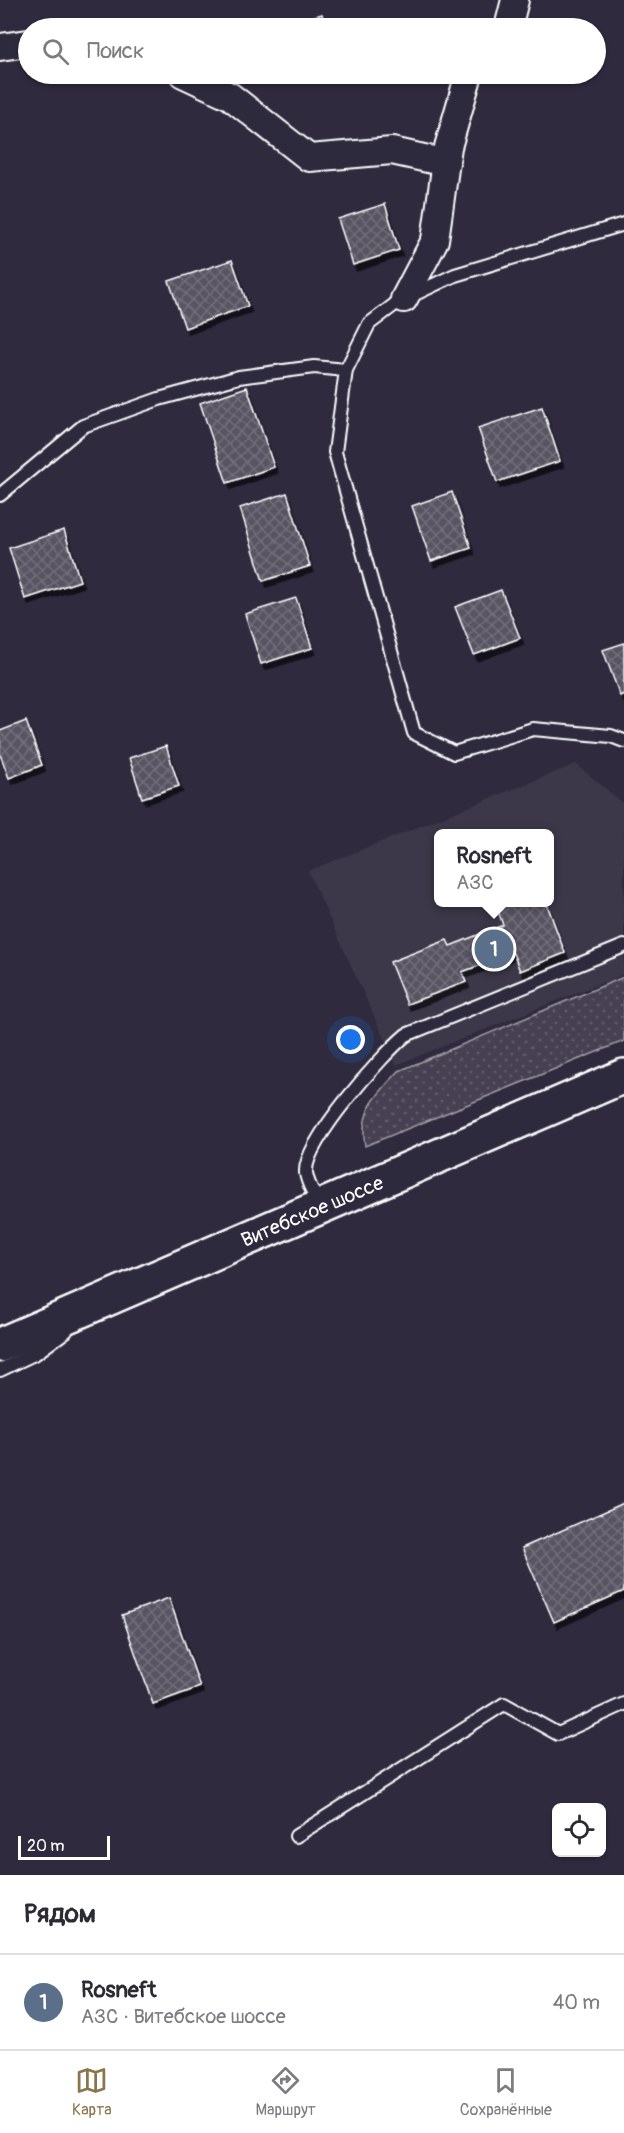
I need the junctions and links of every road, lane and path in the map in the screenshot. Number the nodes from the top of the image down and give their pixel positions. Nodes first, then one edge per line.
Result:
1 (515, 0) edge
2 (510, 18) edge
3 (18, 44) edge
4 (0, 47) edge
5 (204, 84) edge
6 (466, 84) edge
7 (446, 163) junction
8 (624, 224) edge
9 (404, 299) junction
10 (346, 370) junction
11 (0, 495) edge
12 (624, 741) edge
13 (624, 946) edge
14 (624, 1076) edge
15 (320, 1207) junction
16 (109, 1299) junction
17 (0, 1345) edge
18 (0, 1370) edge
19 (624, 1704) edge
20 (296, 1836) dead end

1 - 2 street
3 - 4 street
5 - 7 street
6 - 7 street
7 - 9 street
8 - 9 lane
9 - 10 lane
10 - 11 lane
10 - 12 lane
13 - 15 lane
14 - 15 main road, Витебское шоссе
15 - 16 main road, Витебское шоссе
16 - 17 main road, Витебское шоссе
16 - 18 lane
19 - 20 lane

